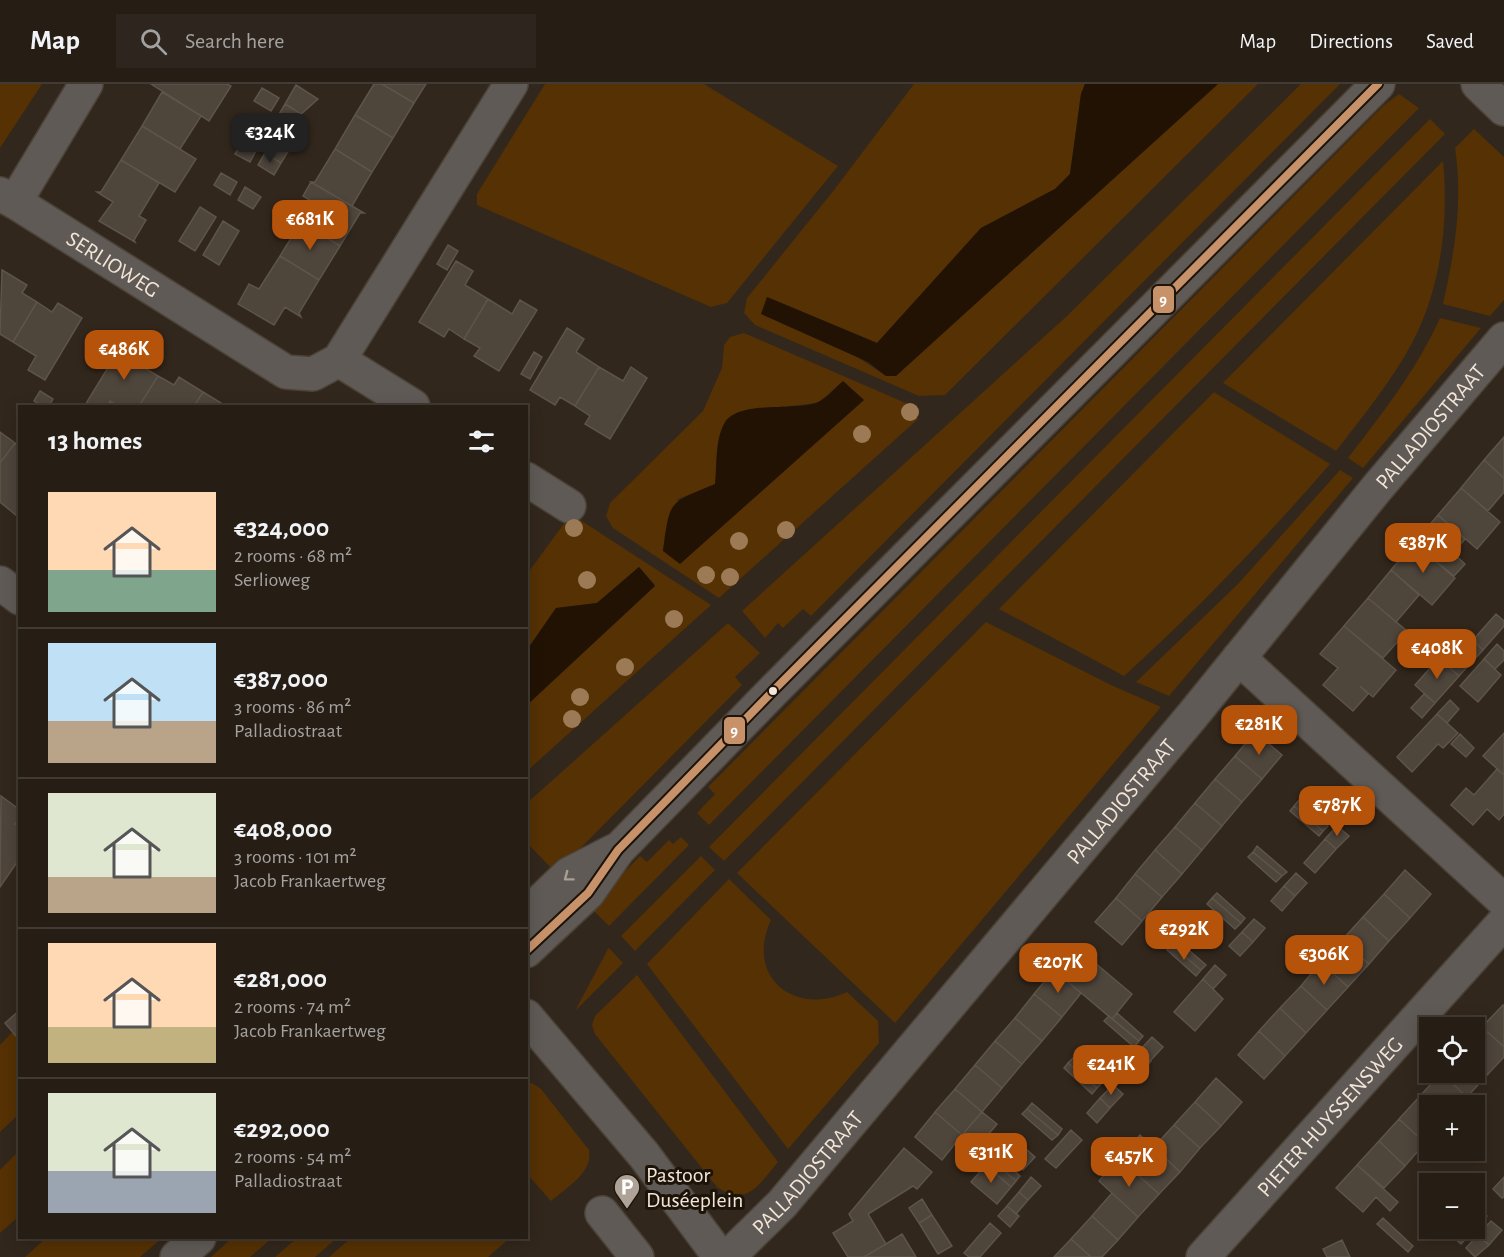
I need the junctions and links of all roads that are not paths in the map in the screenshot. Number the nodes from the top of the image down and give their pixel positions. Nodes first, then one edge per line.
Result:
1 (86, 84) edge
2 (511, 84) edge
3 (1378, 84) edge
4 (1478, 84) edge
5 (1504, 109) edge
6 (7, 198) edge
7 (1504, 339) edge
8 (339, 360) junction
9 (410, 405) edge
10 (528, 480) edge
11 (569, 506) dead end
12 (0, 583) edge
13 (18, 596) edge
14 (1239, 658) junction
15 (618, 850) junction
16 (1504, 901) edge
17 (528, 913) edge
18 (1504, 922) edge
19 (528, 949) edge
20 (528, 1018) edge
21 (602, 1214) dead end
22 (198, 1239) edge
23 (177, 1257) edge
24 (637, 1257) edge
25 (720, 1257) edge
26 (728, 1257) edge
27 (1203, 1257) edge

1 - 6 street
2 - 8 street
3 - 15 street
4 - 5 street
6 - 8 street, SERLIOWEG
7 - 14 street, PALLADIOSTRAAT
8 - 9 street
10 - 11 street
12 - 13 street
14 - 16 street
14 - 26 street, PALLADIOSTRAAT
15 -> 17 street
15 - 19 street
18 - 27 street, PIETER HUYSSENSWEG
20 - 25 street
21 - 24 street
22 - 23 street

